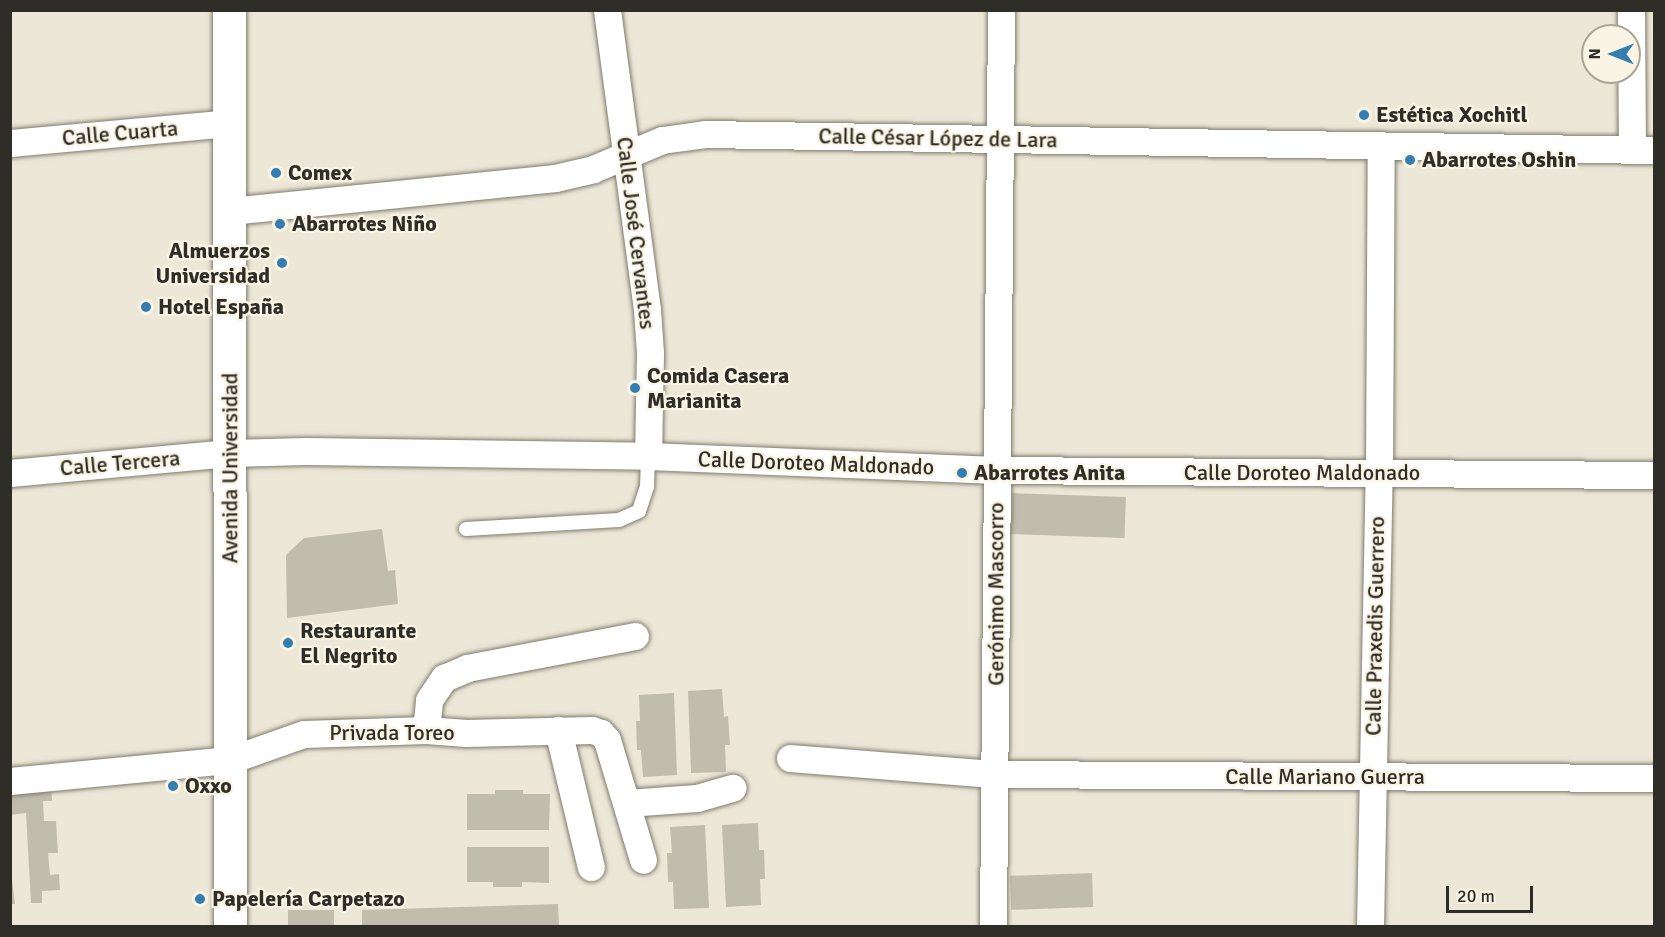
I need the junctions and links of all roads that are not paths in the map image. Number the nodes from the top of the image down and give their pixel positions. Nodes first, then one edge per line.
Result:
1 (229, 10) edge
2 (607, 10) edge
3 (1001, 10) edge
4 (1631, 10) edge
5 (229, 123) junction
6 (1000, 138) junction
7 (10, 143) edge
8 (1382, 145) junction
9 (1643, 149) edge
10 (626, 155) junction
11 (230, 211) junction
12 (230, 453) junction
13 (648, 456) junction
14 (997, 470) junction
15 (10, 474) edge
16 (1379, 474) junction
17 (1654, 475) edge
18 (466, 529) dead end
19 (635, 636) dead end
20 (426, 730) junction
21 (558, 730) junction
22 (790, 758) dead end
23 (230, 760) junction
24 (994, 774) junction
25 (1371, 777) junction
26 (1654, 778) edge
27 (10, 781) edge
28 (733, 789) dead end
29 (627, 803) junction
30 (644, 860) dead end
31 (591, 867) dead end
32 (230, 927) edge
33 (993, 927) edge
34 (1370, 927) edge

1 - 5 main road, Avenida Universidad
2 - 10 street, Calle José Cervantes
3 - 6 street, Gerónimo Mascorro
4 - 9 street
5 - 7 street, Calle Cuarta
5 - 11 main road, Avenida Universidad
6 - 8 street, Calle César López de Lara
6 - 10 street, Calle César López de Lara
6 - 14 street, Gerónimo Mascorro
8 - 9 street, Calle César López de Lara
8 - 16 street, Calle Praxedis Guerrero
10 - 11 street, Calle César López de Lara
10 - 13 street, Calle José Cervantes
11 - 12 main road, Avenida Universidad
12 - 13 street, Calle Doroteo Maldonado
12 - 15 street, Calle Tercera
12 - 23 main road, Avenida Universidad
13 - 14 street, Calle Doroteo Maldonado
13 - 18 lane
14 - 16 street, Calle Doroteo Maldonado
14 - 24 street, Gerónimo Mascorro
16 - 17 street, Calle Doroteo Maldonado
16 - 25 street, Calle Praxedis Guerrero
19 - 20 street
20 - 21 street, Privada Toreo
20 - 23 street, Privada Toreo
21 - 29 street, Privada Toreo
21 - 31 street
22 - 24 street, Calle Mariano Guerra
23 - 27 street, Privada Toreo
23 - 32 main road, Avenida Universidad
24 - 25 street, Calle Mariano Guerra
24 - 33 street, Gerónimo Mascorro
25 - 26 street, Calle Mariano Guerra
25 - 34 street, Calle Praxedis Guerrero
28 - 29 street
29 - 30 street, Privada Toreo

